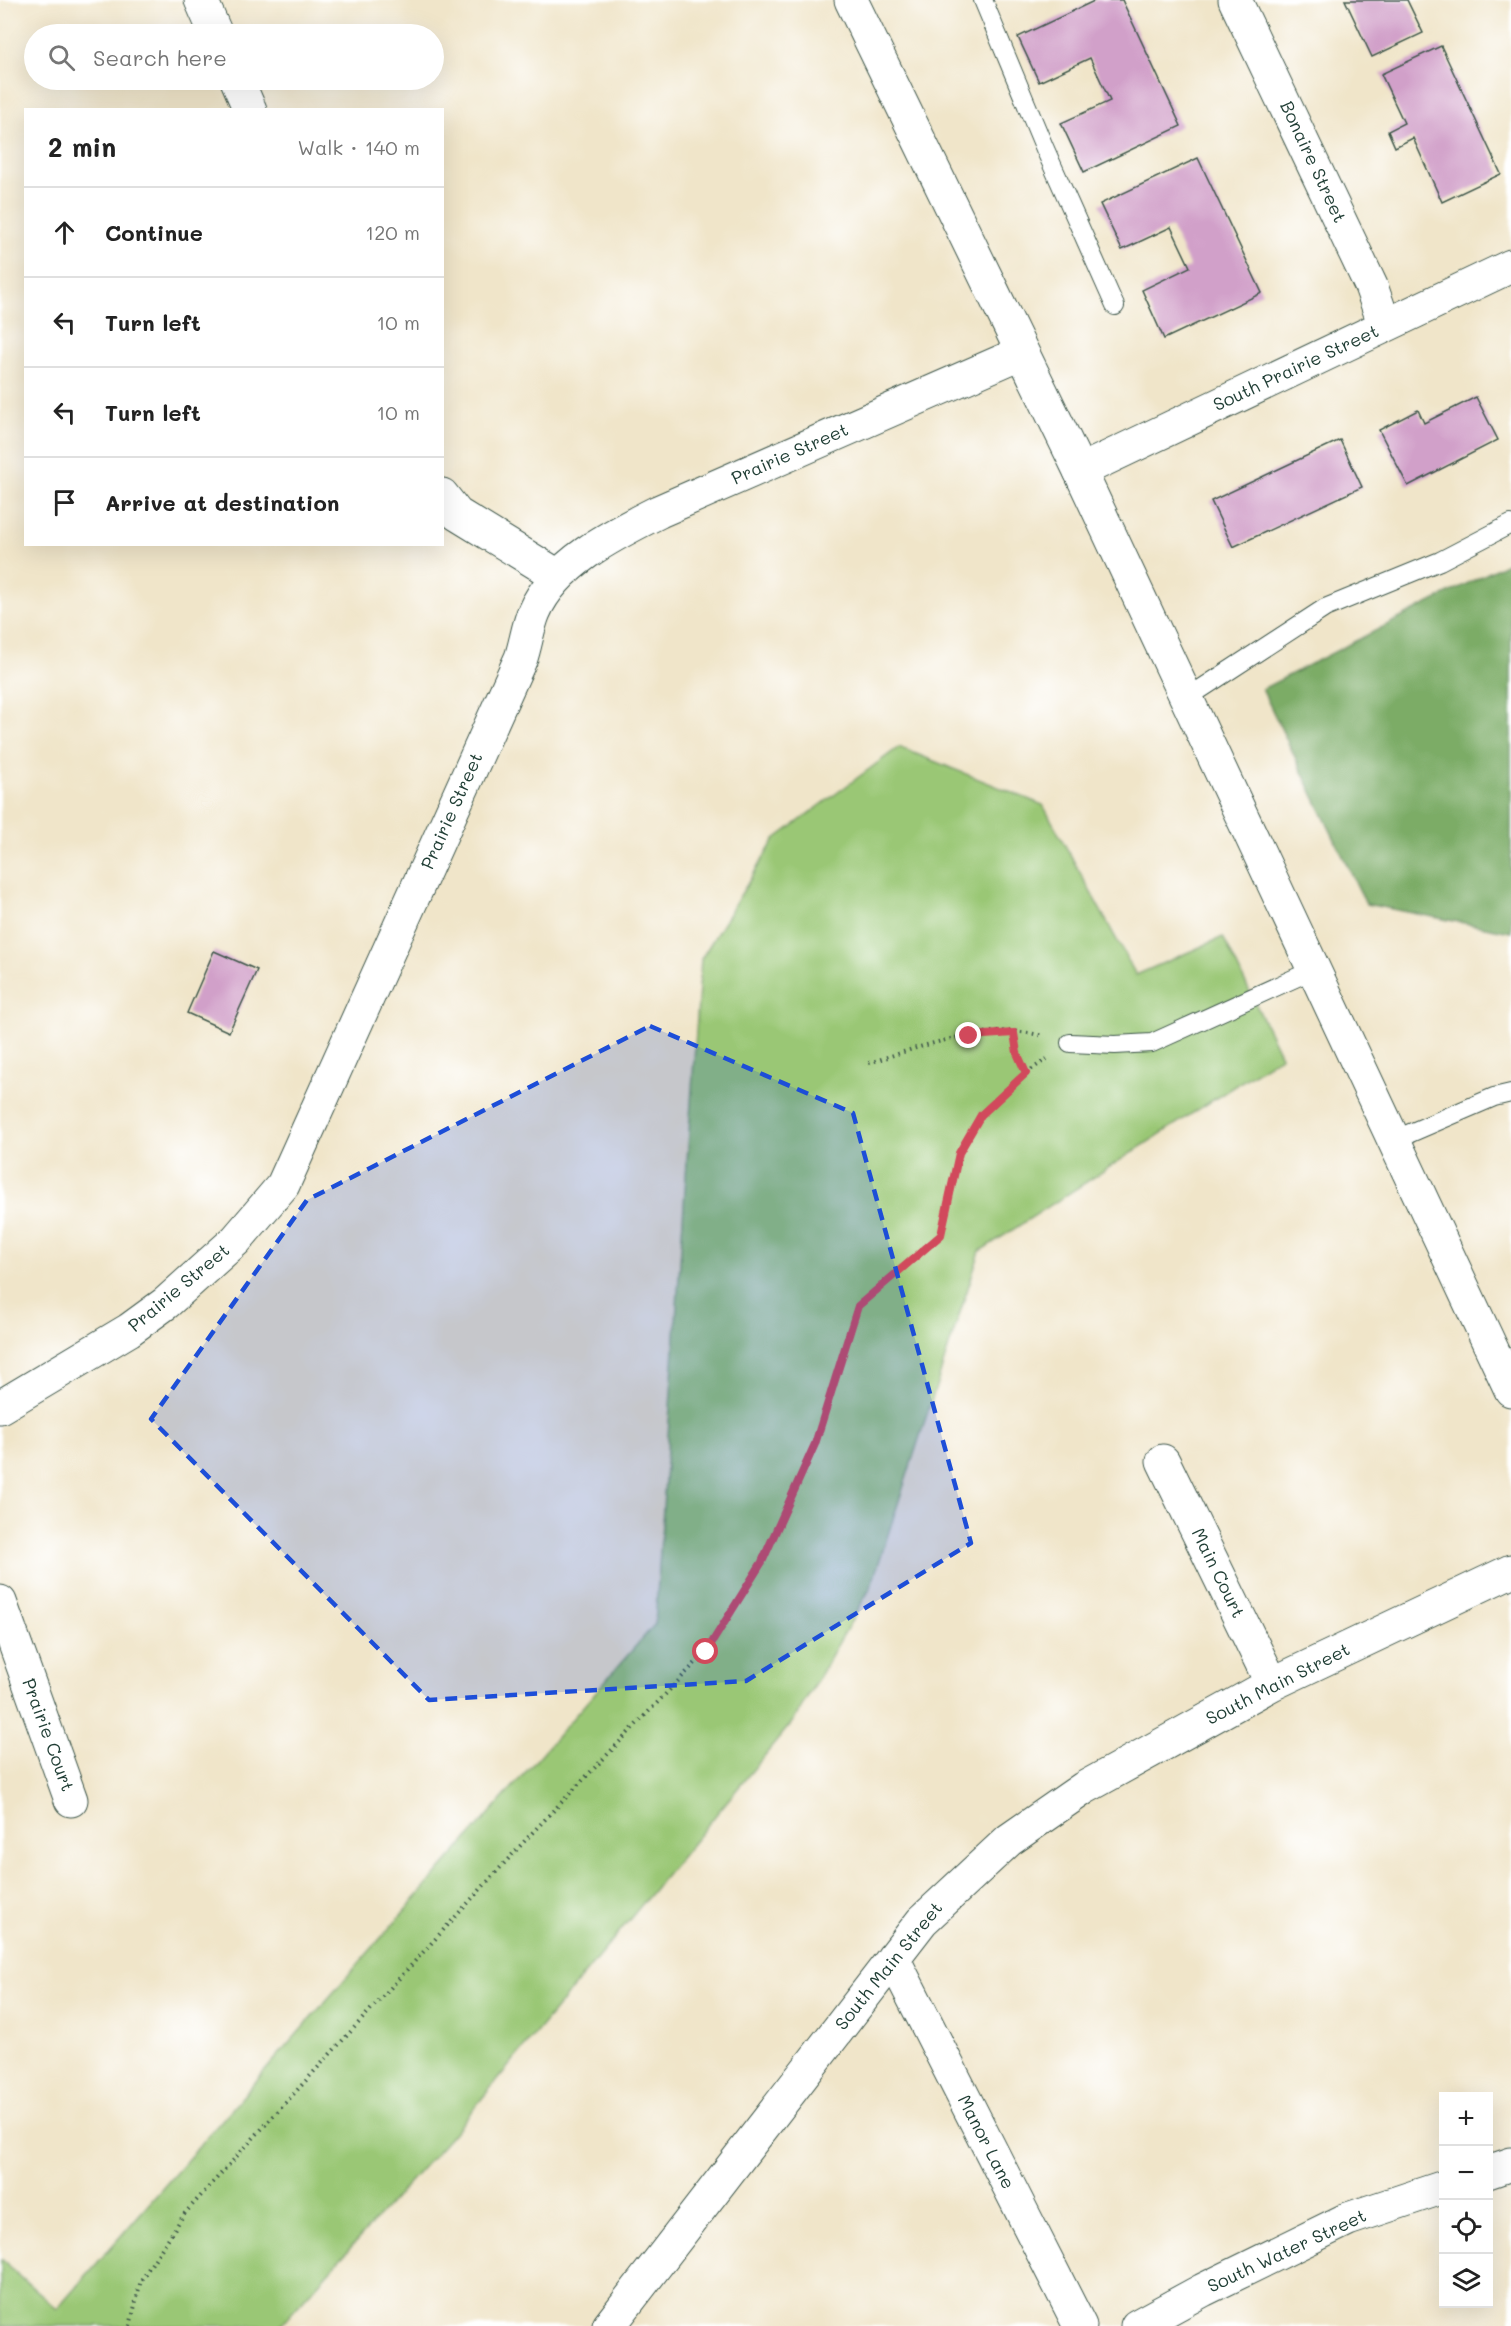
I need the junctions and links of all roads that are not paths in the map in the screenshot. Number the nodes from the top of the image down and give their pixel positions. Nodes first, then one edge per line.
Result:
1 (201, 0) edge
2 (852, 0) edge
3 (983, 0) edge
4 (1235, 0) edge
5 (212, 24) edge
6 (241, 90) edge
7 (249, 108) edge
8 (1511, 266) edge
9 (1115, 306) dead end
10 (1385, 326) junction
11 (1021, 353) junction
12 (1080, 471) junction
13 (444, 498) edge
14 (1511, 524) edge
15 (558, 576) junction
16 (1187, 698) junction
17 (1315, 969) junction
18 (1070, 1043) road end
19 (1511, 1093) edge
20 (1394, 1140) junction
21 (1511, 1390) edge
22 (0, 1407) edge
23 (1163, 1461) dead end
24 (1511, 1571) edge
25 (0, 1602) edge
26 (1272, 1684) junction
27 (71, 1800) dead end
28 (893, 1958) junction
29 (1511, 2164) edge
30 (1493, 2170) edge
31 (1439, 2188) edge
32 (609, 2326) edge
33 (1080, 2326) edge
34 (1137, 2326) edge

1 - 5 main road
2 - 11 main road
3 - 9 lane
4 - 10 main road, Bonaire Street
6 - 7 main road
8 - 10 main road, South Prairie Street
10 - 12 main road, South Prairie Street
11 - 12 main road
11 - 15 main road, Prairie Street
12 - 16 main road
13 - 15 main road
14 - 16 lane
15 - 22 main road, Prairie Street
16 - 17 main road
17 - 18 lane
17 - 20 main road
19 - 20 lane
20 - 21 main road
23 - 26 main road, Main Court
24 - 26 main road, South Main Street
25 - 27 main road, Prairie Court
26 - 28 main road, South Main Street
28 - 32 main road, South Main Street
28 - 33 main road, Manor Lane
29 - 30 main road
31 - 34 main road, South Water Street

